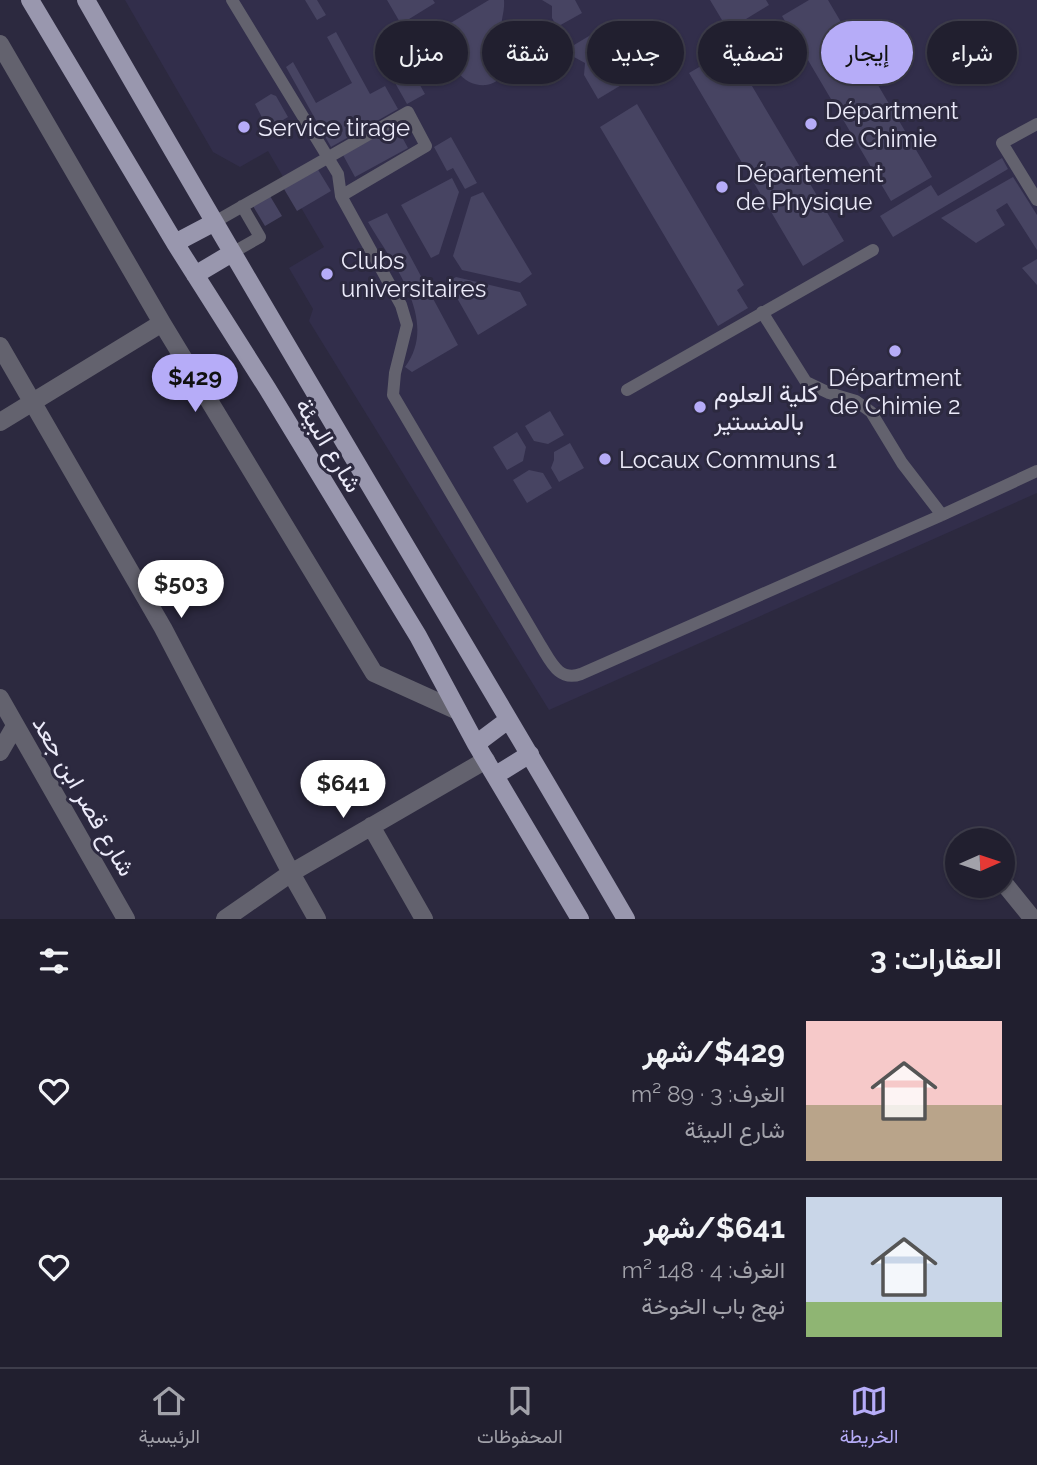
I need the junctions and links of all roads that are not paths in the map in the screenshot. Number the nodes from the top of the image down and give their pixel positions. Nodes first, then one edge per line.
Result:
1 (30, 0) edge
2 (86, 0) edge
3 (232, 0) edge
4 (0, 44) edge
5 (1037, 124) edge
6 (327, 156) junction
7 (341, 196) junction
8 (1037, 200) edge
9 (242, 206) junction
10 (213, 223) junction
11 (175, 243) junction
12 (873, 250) dead end
13 (232, 253) junction
14 (195, 275) junction
15 (762, 312) junction
16 (162, 323) junction
17 (0, 346) edge
18 (627, 390) dead end
19 (32, 404) junction
20 (0, 422) edge
21 (1037, 471) edge
22 (942, 515) junction
23 (0, 698) edge
24 (458, 711) junction
25 (508, 720) junction
26 (15, 726) junction
27 (476, 744) junction
28 (0, 752) edge
29 (530, 754) junction
30 (491, 768) junction
31 (371, 826) junction
32 (290, 873) junction
33 (1015, 897) edge
34 (126, 919) edge
35 (225, 919) edge
36 (317, 919) edge
37 (425, 919) edge
38 (580, 919) edge
39 (626, 919) edge
40 (1033, 919) edge

1 - 11 main road, شارع البيئة
2 - 10 main road, شارع البيئة
3 - 6 lane
4 - 16 street
5 - 8 lane
6 - 7 lane
6 - 7 lane
6 - 9 lane
7 - 22 lane
9 - 10 lane
9 - 13 lane
10 - 11 main road
10 - 13 main road, شارع البيئة
11 - 14 main road, شارع البيئة
12 - 15 lane
13 - 14 main road
13 - 25 main road, شارع البيئة
14 - 24 main road, شارع البيئة
15 - 18 lane
15 - 22 lane
16 - 19 street
16 - 24 street
17 - 19 street
19 - 20 street
19 - 32 street
21 - 22 lane
23 - 26 street, شارع قصر ابن جعد
24 - 27 main road, شارع البيئة
25 - 27 main road
25 - 29 main road, شارع البيئة
26 - 28 street
26 - 34 street, شارع قصر ابن جعد
27 - 30 main road, شارع البيئة
29 - 30 main road
29 - 39 main road, شارع البيئة
30 - 31 street
30 - 38 main road, شارع البيئة
31 - 32 street
31 - 37 street
32 - 35 street
32 - 36 street
33 - 40 street

